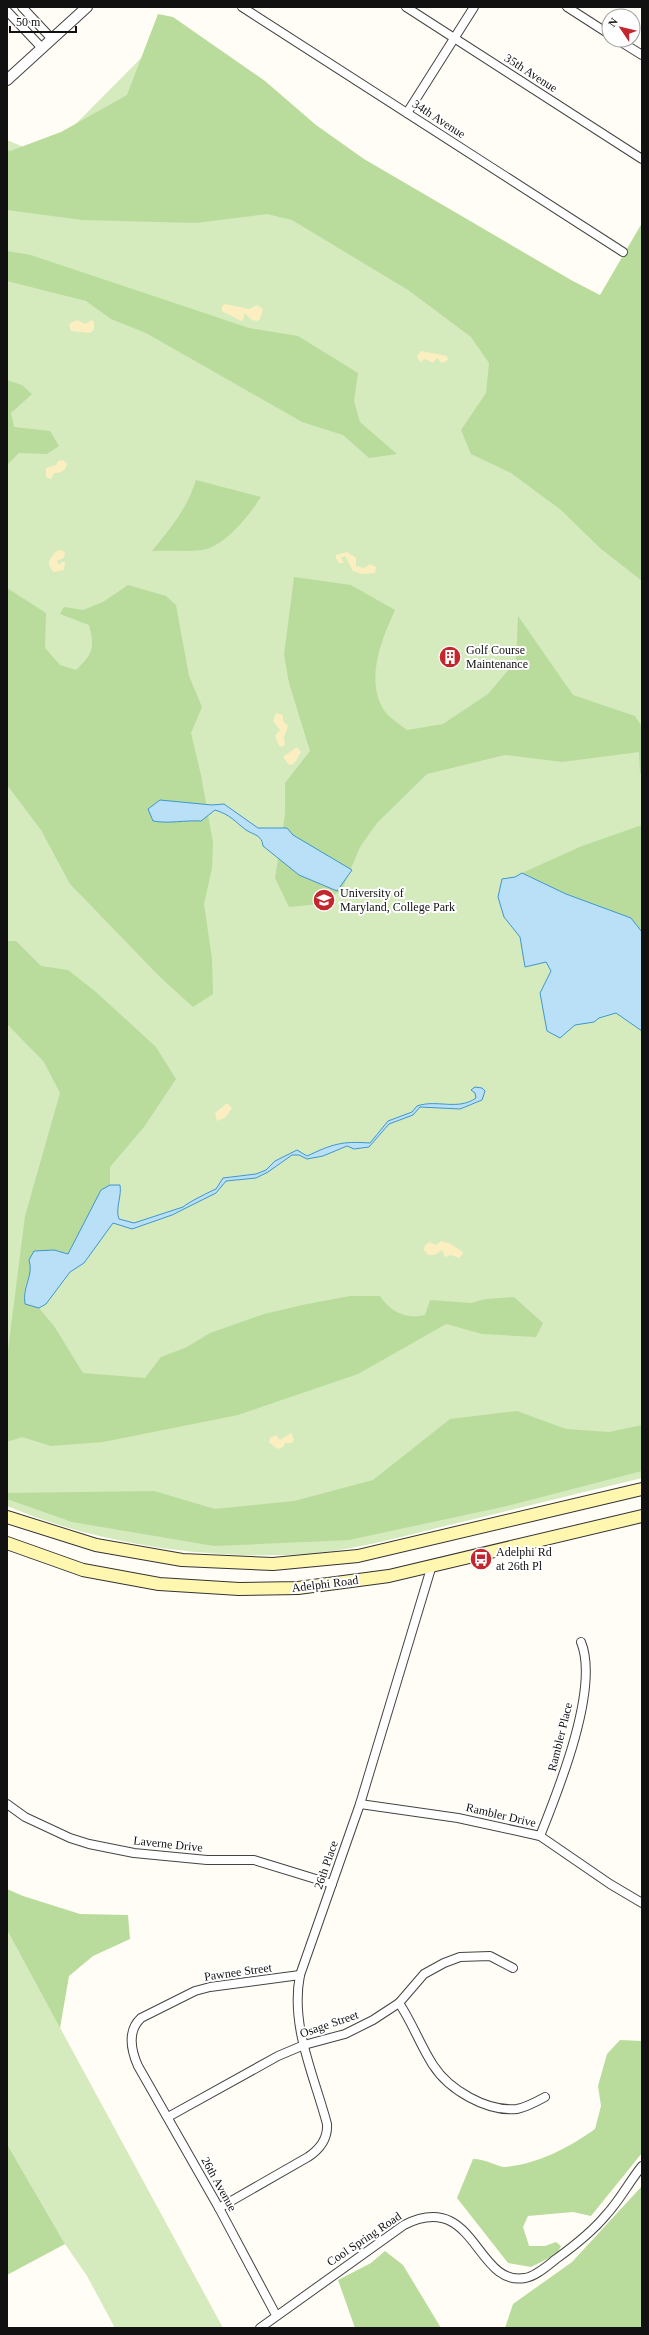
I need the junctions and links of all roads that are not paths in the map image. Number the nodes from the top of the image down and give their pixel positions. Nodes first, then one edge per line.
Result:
1 (22, 7) edge
2 (87, 7) edge
3 (242, 7) edge
4 (406, 7) edge
5 (474, 7) edge
6 (567, 7) edge
7 (7, 11) edge
8 (601, 29) edge
9 (455, 38) junction
10 (52, 39) junction
11 (42, 48) junction
12 (631, 48) edge
13 (642, 55) edge
14 (7, 80) edge
15 (407, 113) junction
16 (642, 159) edge
17 (623, 252) dead end
18 (642, 1489) edge
19 (642, 1516) edge
20 (7, 1517) edge
21 (7, 1543) edge
22 (432, 1565) junction
23 (581, 1642) dead end
24 (7, 1804) edge
25 (360, 1804) junction
26 (540, 1836) junction
27 (332, 1884) junction
28 (642, 1903) edge
29 (513, 1968) dead end
30 (300, 1975) junction
31 (399, 2003) junction
32 (304, 2045) junction
33 (138, 2066) joint
34 (545, 2097) dead end
35 (168, 2117) junction
36 (642, 2166) edge
37 (219, 2208) junction
38 (276, 2315) junction
39 (260, 2328) edge

1 - 10 street
2 - 10 street
3 - 15 street, 34th Avenue
4 - 9 street, 35th Avenue
5 - 9 street
6 - 8 street
7 - 11 street
9 - 15 street
9 - 16 street, 35th Avenue
10 - 11 street
11 - 14 street
12 - 13 street
15 - 17 street, 34th Avenue
18 - 20 main road, Adelphi Road
19 - 22 main road, Adelphi Road
21 - 22 main road, Adelphi Road
22 - 25 street, 26th Place
23 - 26 street, Rambler Place
24 - 27 street, Laverne Drive
25 - 26 street, Rambler Drive
25 - 27 street, 26th Place
26 - 28 street, Rambler Drive
27 - 30 street, 26th Place
29 - 31 street, Osage Street
30 - 32 street, 26th Place
30 - 33 street, Pawnee Street
31 - 32 street, Osage Street
31 - 34 street
32 - 35 street, Osage Street
32 - 37 street, 26th Place
33 - 35 street, 26th Avenue
35 - 37 street, 26th Avenue
36 - 38 street, Cool Spring Road
37 - 38 street, 26th Avenue
38 - 39 street, Cool Spring Road

